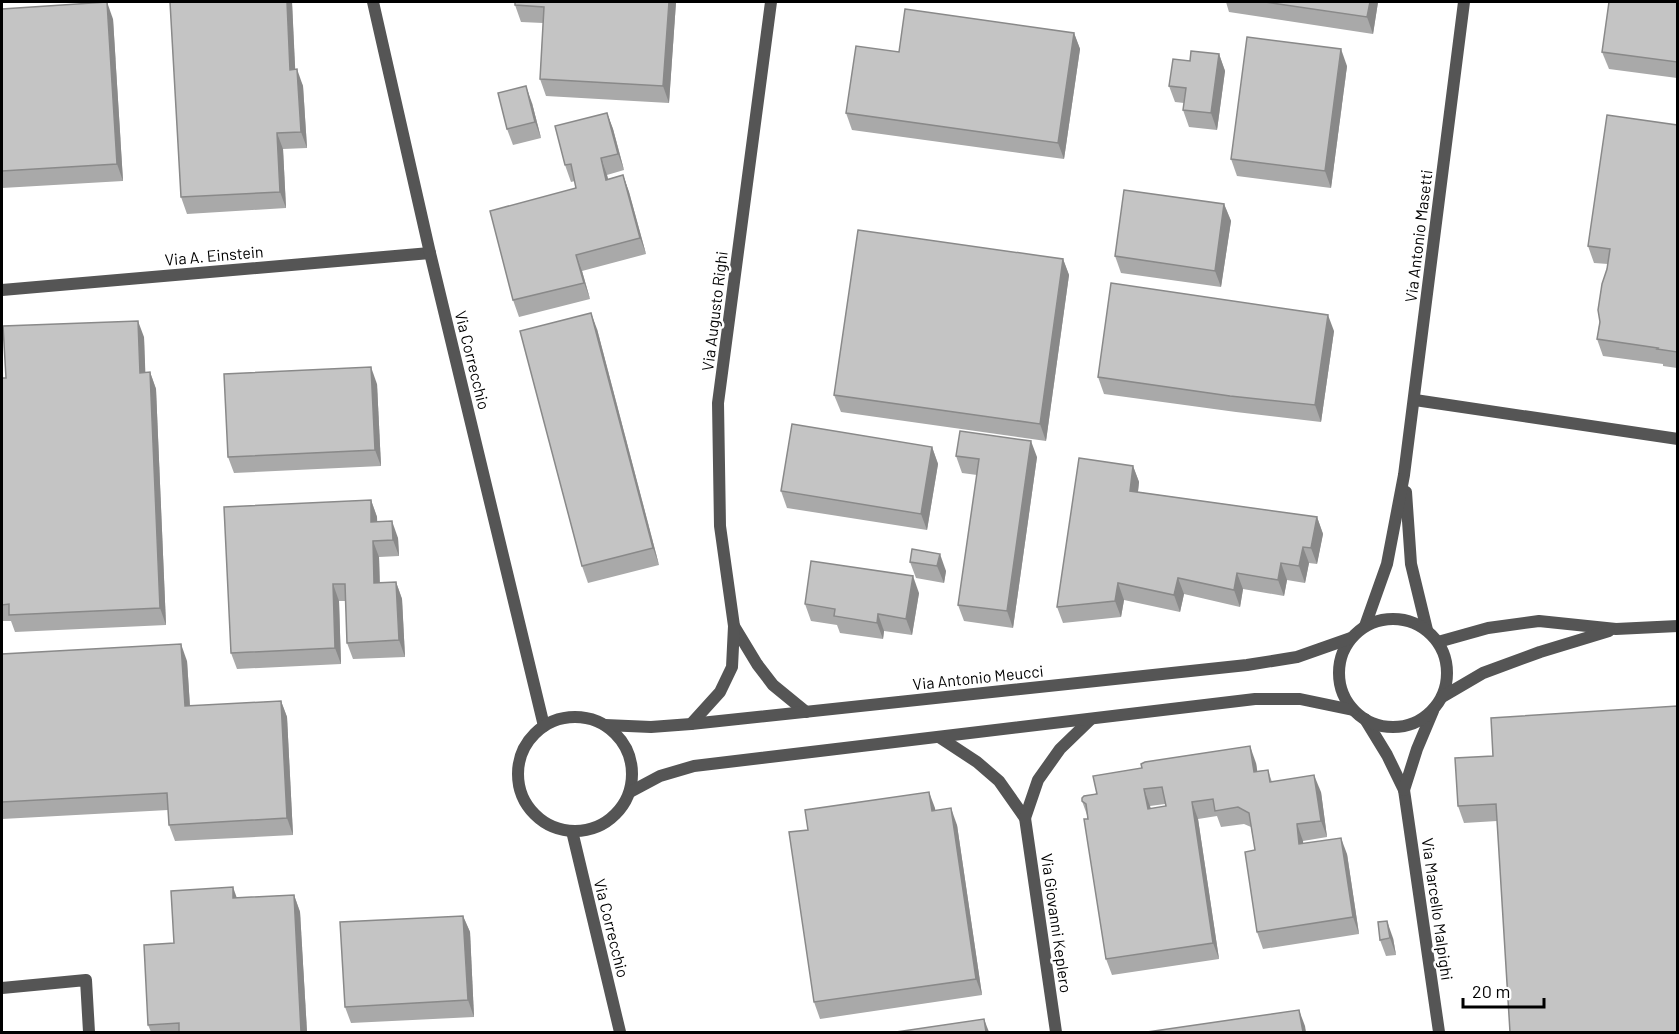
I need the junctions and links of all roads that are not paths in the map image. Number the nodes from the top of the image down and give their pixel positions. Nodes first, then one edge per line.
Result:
1 (373, 2) edge
2 (771, 2) edge
3 (1464, 2) edge
4 (430, 253) junction
5 (2, 290) edge
6 (1414, 400) junction
7 (1677, 439) edge
8 (1404, 475) junction
9 (734, 626) junction
10 (1365, 626) junction
11 (1677, 626) edge
12 (1616, 629) junction
13 (1427, 630) junction
14 (1352, 638) junction
15 (1438, 642) junction
16 (1442, 698) junction
17 (1353, 710) junction
18 (1432, 711) junction
19 (806, 712) junction
20 (1091, 719) junction
21 (1365, 720) junction
22 (691, 724) junction
23 (605, 725) junction
24 (544, 726) junction
25 (939, 737) junction
26 (1404, 790) junction
27 (630, 792) junction
28 (1025, 818) junction
29 (572, 831) junction
30 (2, 988) edge
31 (89, 1032) edge
32 (620, 1032) edge
33 (1056, 1032) edge
34 (1440, 1032) edge

1 - 4 street, Via Correcchio
2 - 9 street, Via Augusto Righi
3 - 6 street, Via Antonio Masetti
4 - 5 street, Via A. Einstein
4 - 24 street, Via Correcchio
6 - 7 street
6 - 8 street, Via Antonio Masetti
8 - 10 street, Via Antonio Masetti
8 - 13 street, Via Antonio Masetti
9 - 19 street, Via Augusto Righi
9 - 22 street, Via Augusto Righi
10 - 13 street
10 - 14 street
11 - 12 street
12 - 15 street
12 - 16 street
13 - 15 street
14 - 17 street
14 - 19 street, Via Antonio Meucci
15 - 16 street
16 - 18 street
17 - 20 street
17 - 21 street
18 - 21 street
18 - 26 street, Via Marcello Malpighi
19 - 22 street, Via Antonio Meucci
20 - 25 street
20 - 28 street, Via Giovanni Keplero
21 - 26 street, Via Marcello Malpighi
22 - 23 street, Via Antonio Meucci
23 - 24 street
23 - 27 street
24 - 29 street
25 - 27 street
25 - 28 street, Via Giovanni Keplero
26 - 34 street, Via Marcello Malpighi
27 - 29 street
28 - 33 street, Via Giovanni Keplero
29 - 32 street, Via Correcchio
30 - 31 street

